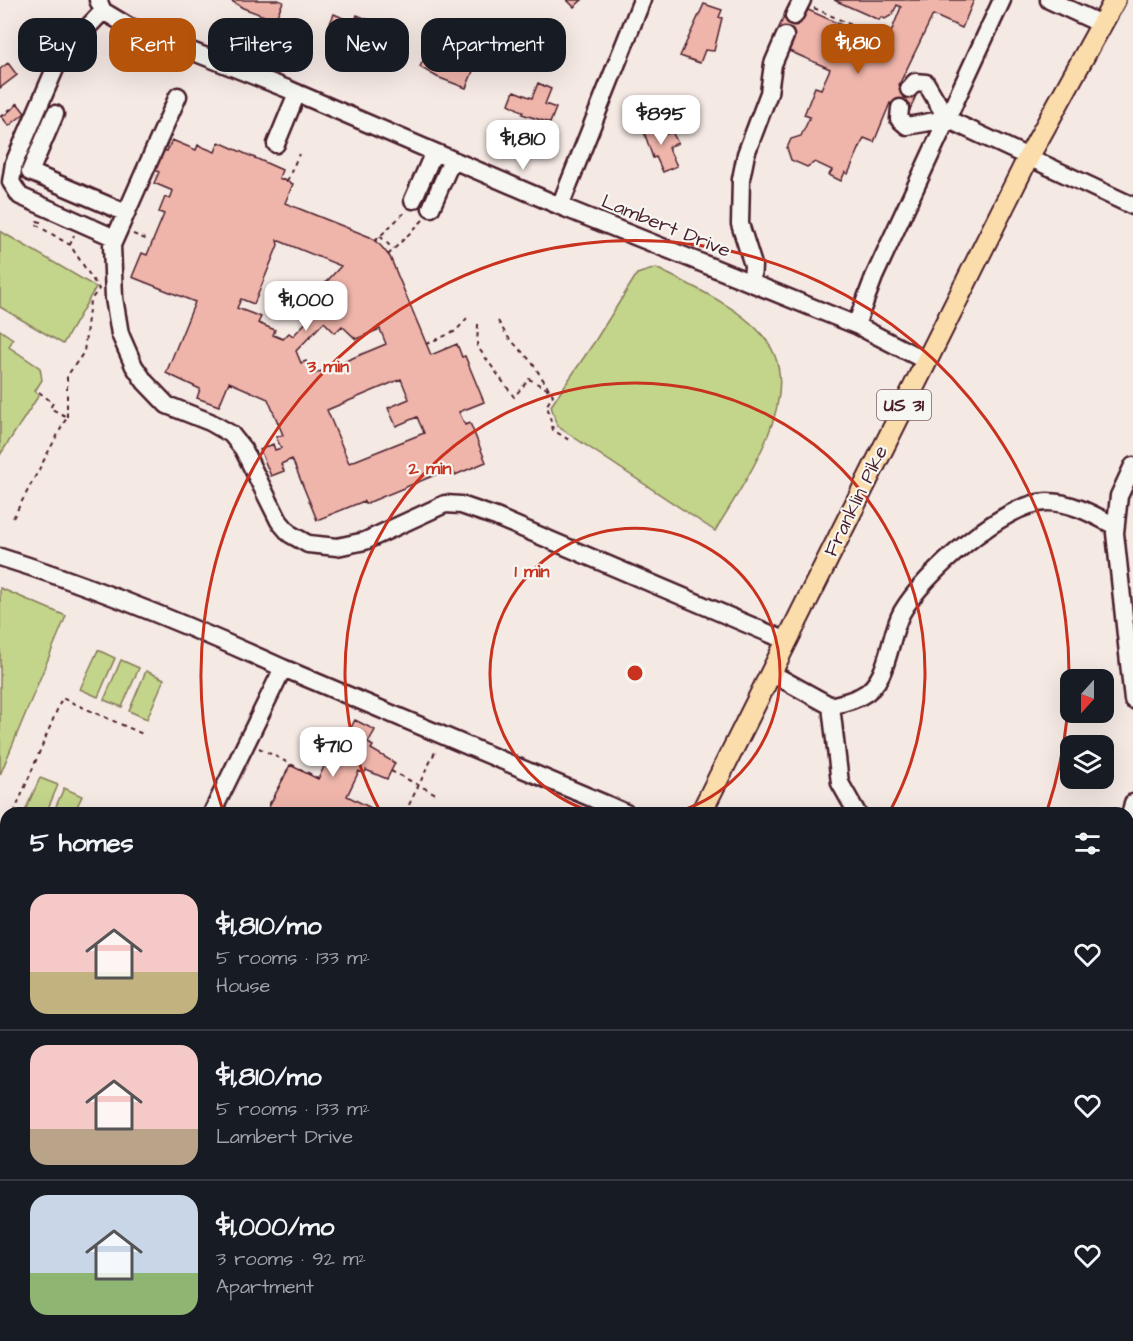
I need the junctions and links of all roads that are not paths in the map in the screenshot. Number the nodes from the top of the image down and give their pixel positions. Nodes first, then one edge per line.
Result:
1 (642, 0) edge
2 (1002, 0) edge
3 (1049, 0) edge
4 (1115, 0) edge
5 (100, 5) edge
6 (1101, 24) junction
7 (785, 36) dead end
8 (909, 89) dead end
9 (297, 93) junction
10 (178, 96) dead end
11 (900, 108) dead end
12 (55, 114) dead end
13 (947, 119) junction
14 (276, 144) dead end
15 (434, 152) junction
16 (1028, 158) junction
17 (452, 160) junction
18 (6, 174) edge
19 (411, 204) road end
20 (560, 206) junction
21 (1133, 206) edge
22 (429, 212) road end
23 (120, 226) junction
24 (752, 283) junction
25 (856, 325) junction
26 (926, 361) junction
27 (1133, 466) edge
28 (1115, 526) junction
29 (0, 557) edge
30 (787, 641) junction
31 (284, 668) junction
32 (771, 673) junction
33 (1133, 700) edge
34 (831, 706) junction
35 (215, 807) edge
36 (601, 807) edge
37 (704, 807) edge
38 (854, 807) edge

1 - 20 street
2 - 13 street
3 - 6 street
4 - 6 main road, Franklin Pike / US 31
5 - 9 street, Lambert Drive
5 - 18 street
6 - 16 main road, Franklin Pike / US 31
7 - 24 street
8 - 13 street
9 - 14 street
9 - 15 street, Lambert Drive
10 - 23 street
11 - 13 street
12 - 23 street
13 - 16 street
13 - 25 street
15 - 17 street, Lambert Drive
15 - 19 street
16 - 21 street
16 - 26 main road, Franklin Pike / US 31
17 - 20 street, Lambert Drive
17 - 22 street
18 - 23 street
20 - 24 street, Lambert Drive
23 - 30 street
24 - 25 street, Lambert Drive
25 - 26 street, Lambert Drive
26 - 30 main road, Franklin Pike / US 31
27 - 28 street
28 - 33 street
28 - 34 street
29 - 31 street
30 - 32 main road, Franklin Pike / US 31
31 - 35 street
31 - 36 street
32 - 34 street
32 - 37 main road, Franklin Pike / US 31
34 - 38 street

